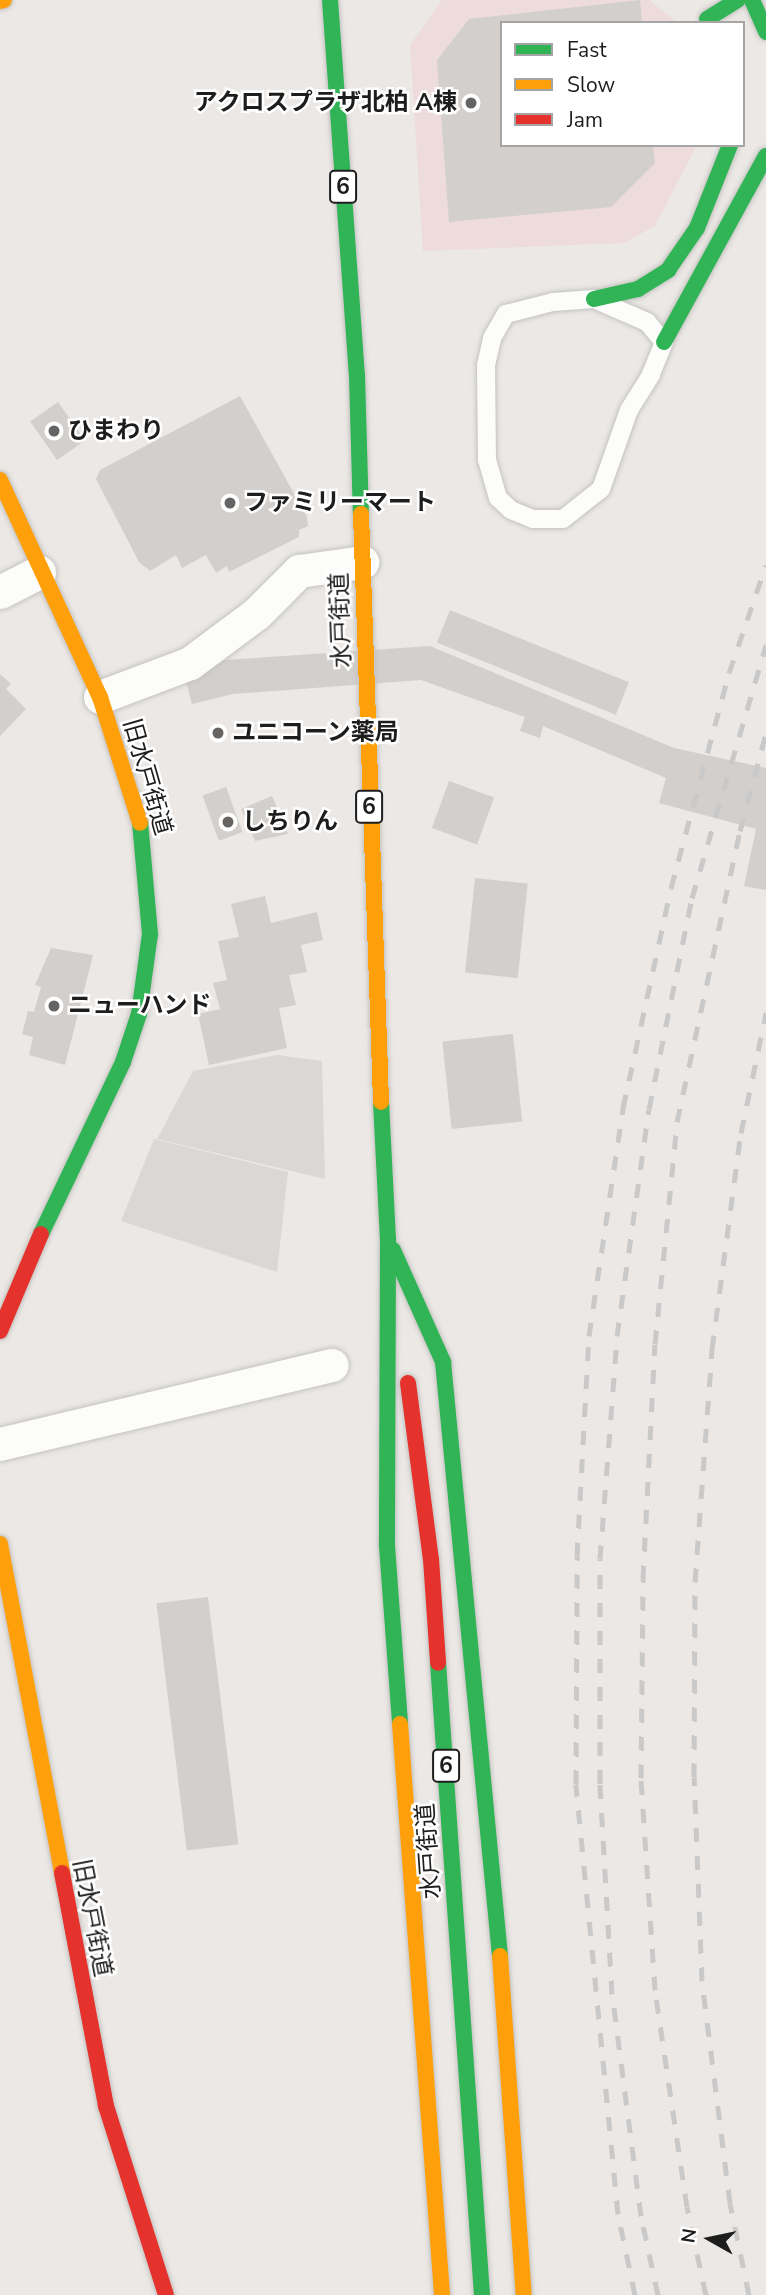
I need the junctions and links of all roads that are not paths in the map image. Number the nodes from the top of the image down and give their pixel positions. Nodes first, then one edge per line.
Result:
1 (330, 0) edge
2 (696, 0) edge
3 (738, 0) edge
4 (752, 0) edge
5 (709, 21) edge
6 (766, 32) edge
7 (729, 147) edge
8 (766, 156) edge
9 (594, 299) junction
10 (664, 342) junction
11 (0, 480) edge
12 (362, 562) junction
13 (39, 572) junction
14 (0, 592) edge
15 (100, 697) junction
16 (388, 1239) junction
17 (0, 1331) edge
18 (332, 1365) dead end
19 (0, 1444) edge
20 (0, 1544) edge
21 (166, 2295) edge
22 (442, 2295) edge
23 (482, 2295) edge
24 (524, 2295) edge

1 - 12 main road, 水戸街道 / 6
2 - 5 main road
3 - 5 main road
4 - 6 main road
7 - 9 main road
8 - 10 main road
9 - 10 lane
9 - 10 lane
11 - 13 main road, 旧水戸街道
12 - 15 street
12 - 16 main road, 水戸街道 / 6
13 - 14 street
13 - 15 main road, 旧水戸街道
15 - 17 main road, 旧水戸街道
16 - 22 main road, 水戸街道 / 6
16 - 23 main road, 水戸街道 / 6
16 - 24 main road
18 - 19 street
20 - 21 main road, 旧水戸街道

